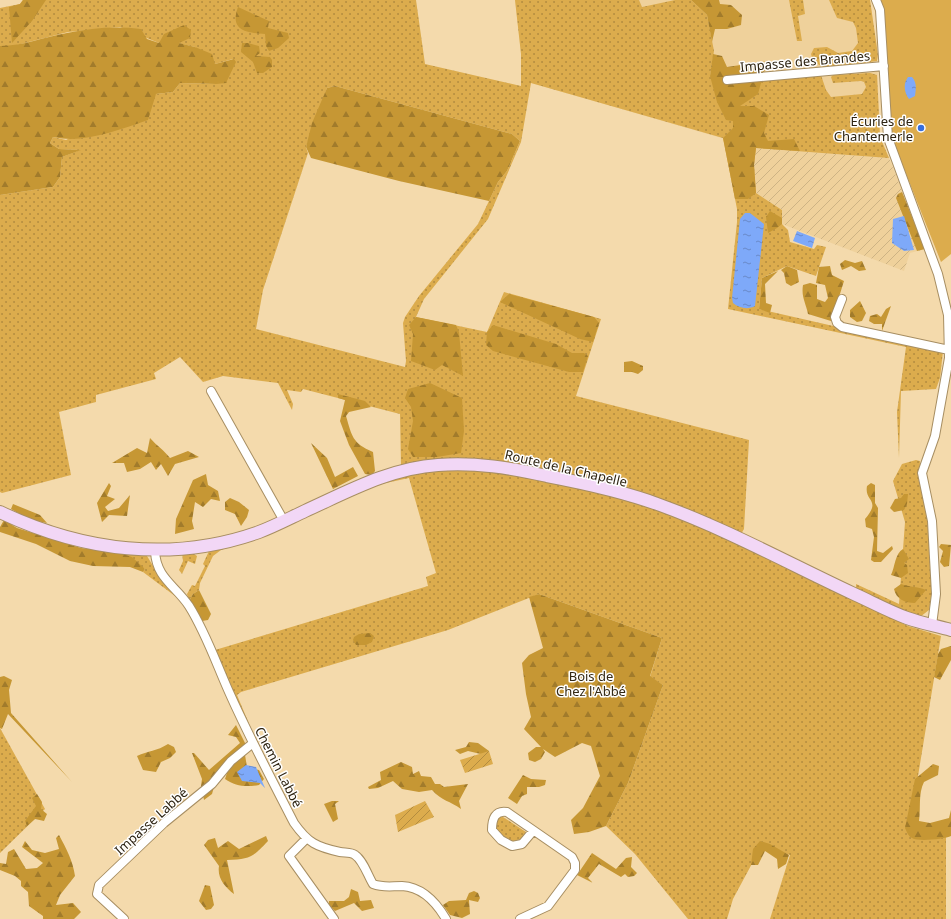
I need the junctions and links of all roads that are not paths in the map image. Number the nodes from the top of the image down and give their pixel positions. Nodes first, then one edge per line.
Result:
1 (876, 0) edge
2 (884, 66) junction
3 (728, 80) dead end
4 (842, 299) dead end
5 (949, 350) junction
6 (211, 391) dead end
7 (0, 512) edge
8 (284, 521) junction
9 (155, 551) junction
10 (932, 625) junction
11 (951, 630) edge
12 (253, 744) junction
13 (533, 831) junction
14 (306, 839) junction
15 (524, 918) edge
16 (124, 919) edge
17 (334, 919) edge
18 (446, 919) edge

1 - 2 street
2 - 3 street, Impasse des Brandes
2 - 5 street
4 - 5 street
5 - 10 street
6 - 8 street
7 - 9 main road, Route de la Chapelle
8 - 9 main road, Route de la Chapelle
8 - 10 main road, Route de la Chapelle
9 - 12 street, Chemin Labbé
10 - 11 main road, Route de la Chapelle
12 - 14 street, Chemin Labbé
12 - 16 street, Impasse Labbé
13 - 13 street
13 - 15 street
14 - 17 street
14 - 18 street, Chemin Labbé

